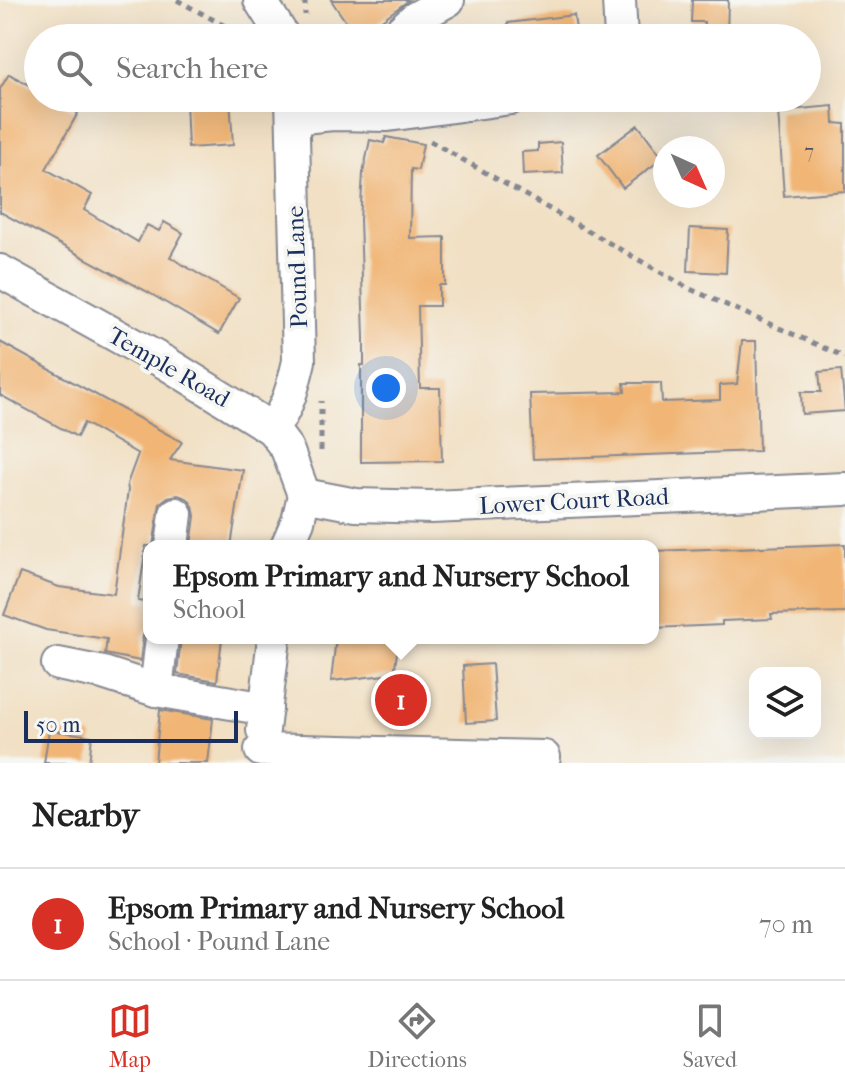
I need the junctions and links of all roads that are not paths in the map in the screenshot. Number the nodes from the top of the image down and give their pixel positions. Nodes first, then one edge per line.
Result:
1 (448, 0) edge
2 (619, 0) edge
3 (408, 24) edge
4 (620, 24) edge
5 (292, 112) edge
6 (319, 112) edge
7 (340, 112) edge
8 (376, 112) edge
9 (410, 112) edge
10 (0, 271) edge
11 (272, 429) junction
12 (845, 489) edge
13 (304, 495) junction
14 (176, 514) dead end
15 (173, 540) edge
16 (290, 540) edge
17 (161, 644) edge
18 (273, 644) edge
19 (58, 664) dead end
20 (156, 690) junction
21 (266, 709) junction
22 (260, 756) edge
23 (544, 757) dead end

1 - 3 street
2 - 4 street
5 - 11 street, Pound Lane
6 - 7 street
8 - 9 street
10 - 11 street, Temple Road
11 - 13 street, Temple Road
12 - 13 street, Lower Court Road
13 - 16 street
14 - 15 street
17 - 20 street
18 - 21 street
19 - 20 street
20 - 21 street
21 - 22 street
22 - 23 street

